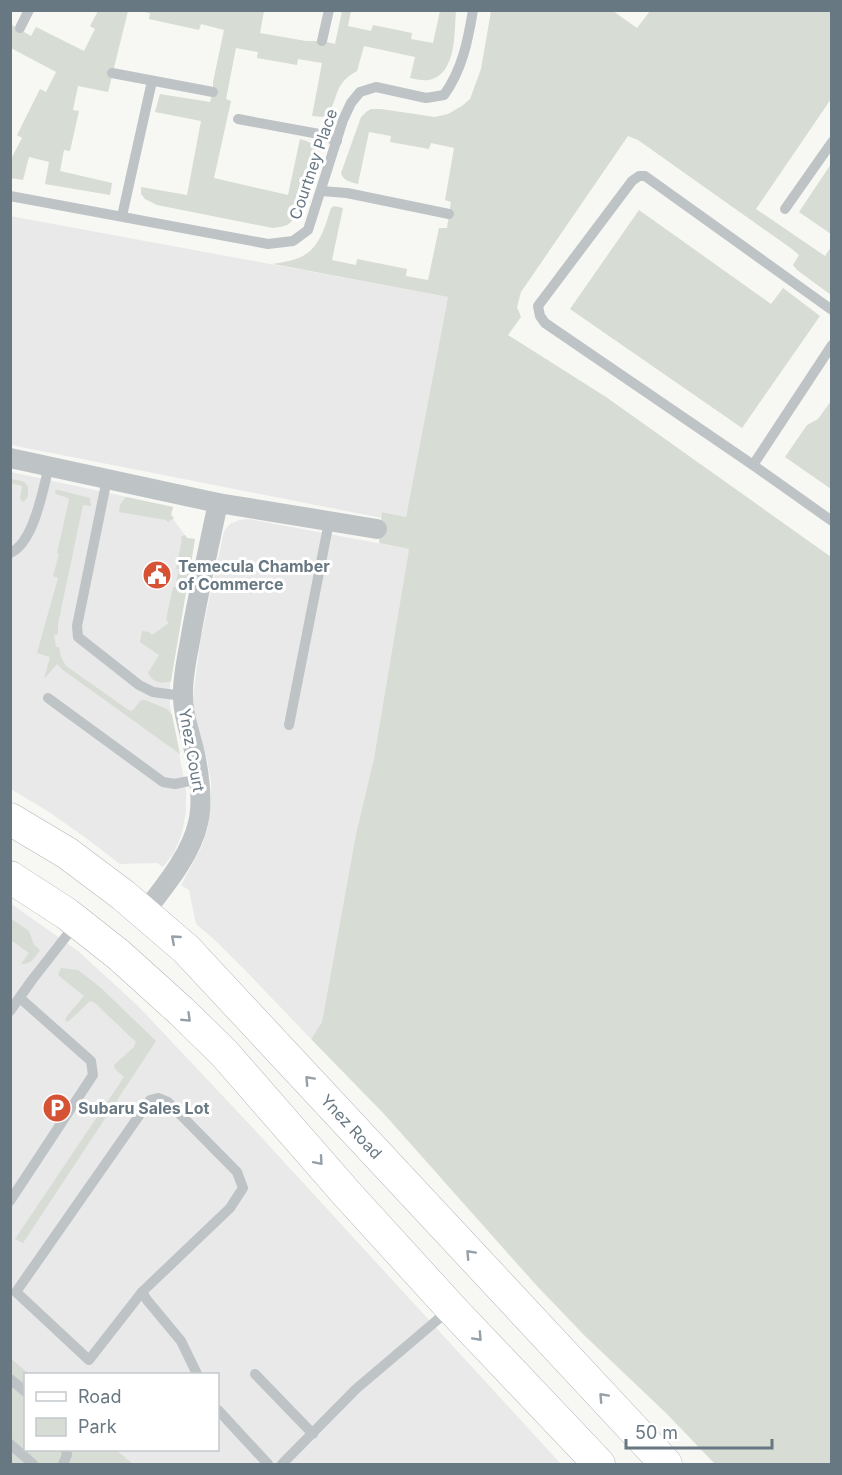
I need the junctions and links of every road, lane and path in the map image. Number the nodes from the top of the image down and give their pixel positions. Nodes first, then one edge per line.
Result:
1 (28, 10) edge
2 (329, 10) edge
3 (473, 10) edge
4 (20, 28) dead end
5 (322, 41) dead end
6 (112, 73) dead end
7 (152, 81) junction
8 (213, 92) dead end
9 (238, 119) dead end
10 (336, 141) junction
11 (831, 142) edge
12 (321, 191) junction
13 (10, 195) edge
14 (785, 209) dead end
15 (449, 214) dead end
16 (122, 216) junction
17 (831, 310) edge
18 (831, 345) edge
19 (10, 458) edge
20 (753, 465) junction
21 (49, 466) junction
22 (107, 479) junction
23 (218, 503) junction
24 (831, 521) edge
25 (329, 522) junction
26 (377, 529) dead end
27 (10, 553) edge
28 (183, 696) junction
29 (48, 698) dead end
30 (289, 725) dead end
31 (199, 779) junction
32 (10, 819) edge
33 (10, 876) edge
34 (144, 913) junction
35 (78, 922) junction
36 (20, 998) junction
37 (10, 1011) edge
38 (10, 1201) edge
39 (142, 1292) junction
40 (451, 1308) junction
41 (197, 1373) edge
42 (255, 1374) dead end
43 (10, 1378) edge
44 (24, 1390) edge
45 (219, 1411) edge
46 (313, 1434) junction
47 (10, 1444) edge
48 (656, 1461) edge
49 (33, 1464) edge
50 (268, 1464) edge
51 (282, 1464) edge
52 (599, 1464) edge

1 - 4 lane
2 - 5 lane
3 - 10 lane, Courtney Place
6 - 7 lane
7 - 8 lane
7 - 16 lane
9 - 10 lane
10 - 12 lane, Courtney Place
11 - 14 lane
12 - 15 lane
12 - 16 lane, Courtney Place
13 - 16 lane, Courtney Place
17 - 20 lane
18 - 20 lane
19 - 21 street
20 - 24 lane
21 - 22 street
21 - 27 lane
22 - 23 street
22 - 28 lane
23 - 25 street
23 - 28 street, Ynez Court
25 - 26 street
25 - 30 lane
28 - 31 street, Ynez Court
29 - 31 lane
31 - 34 street, Ynez Court
32 - 34 main road, Ynez Road
33 - 35 main road
48 -> 34 main road, Ynez Road
35 - 36 lane
35 -> 40 main road
36 - 37 lane
36 - 38 lane
39 - 39 lane
39 - 41 lane
40 - 46 lane
40 -> 52 main road
42 - 46 lane
43 - 44 lane
45 - 50 lane
46 - 51 lane
47 - 49 lane

